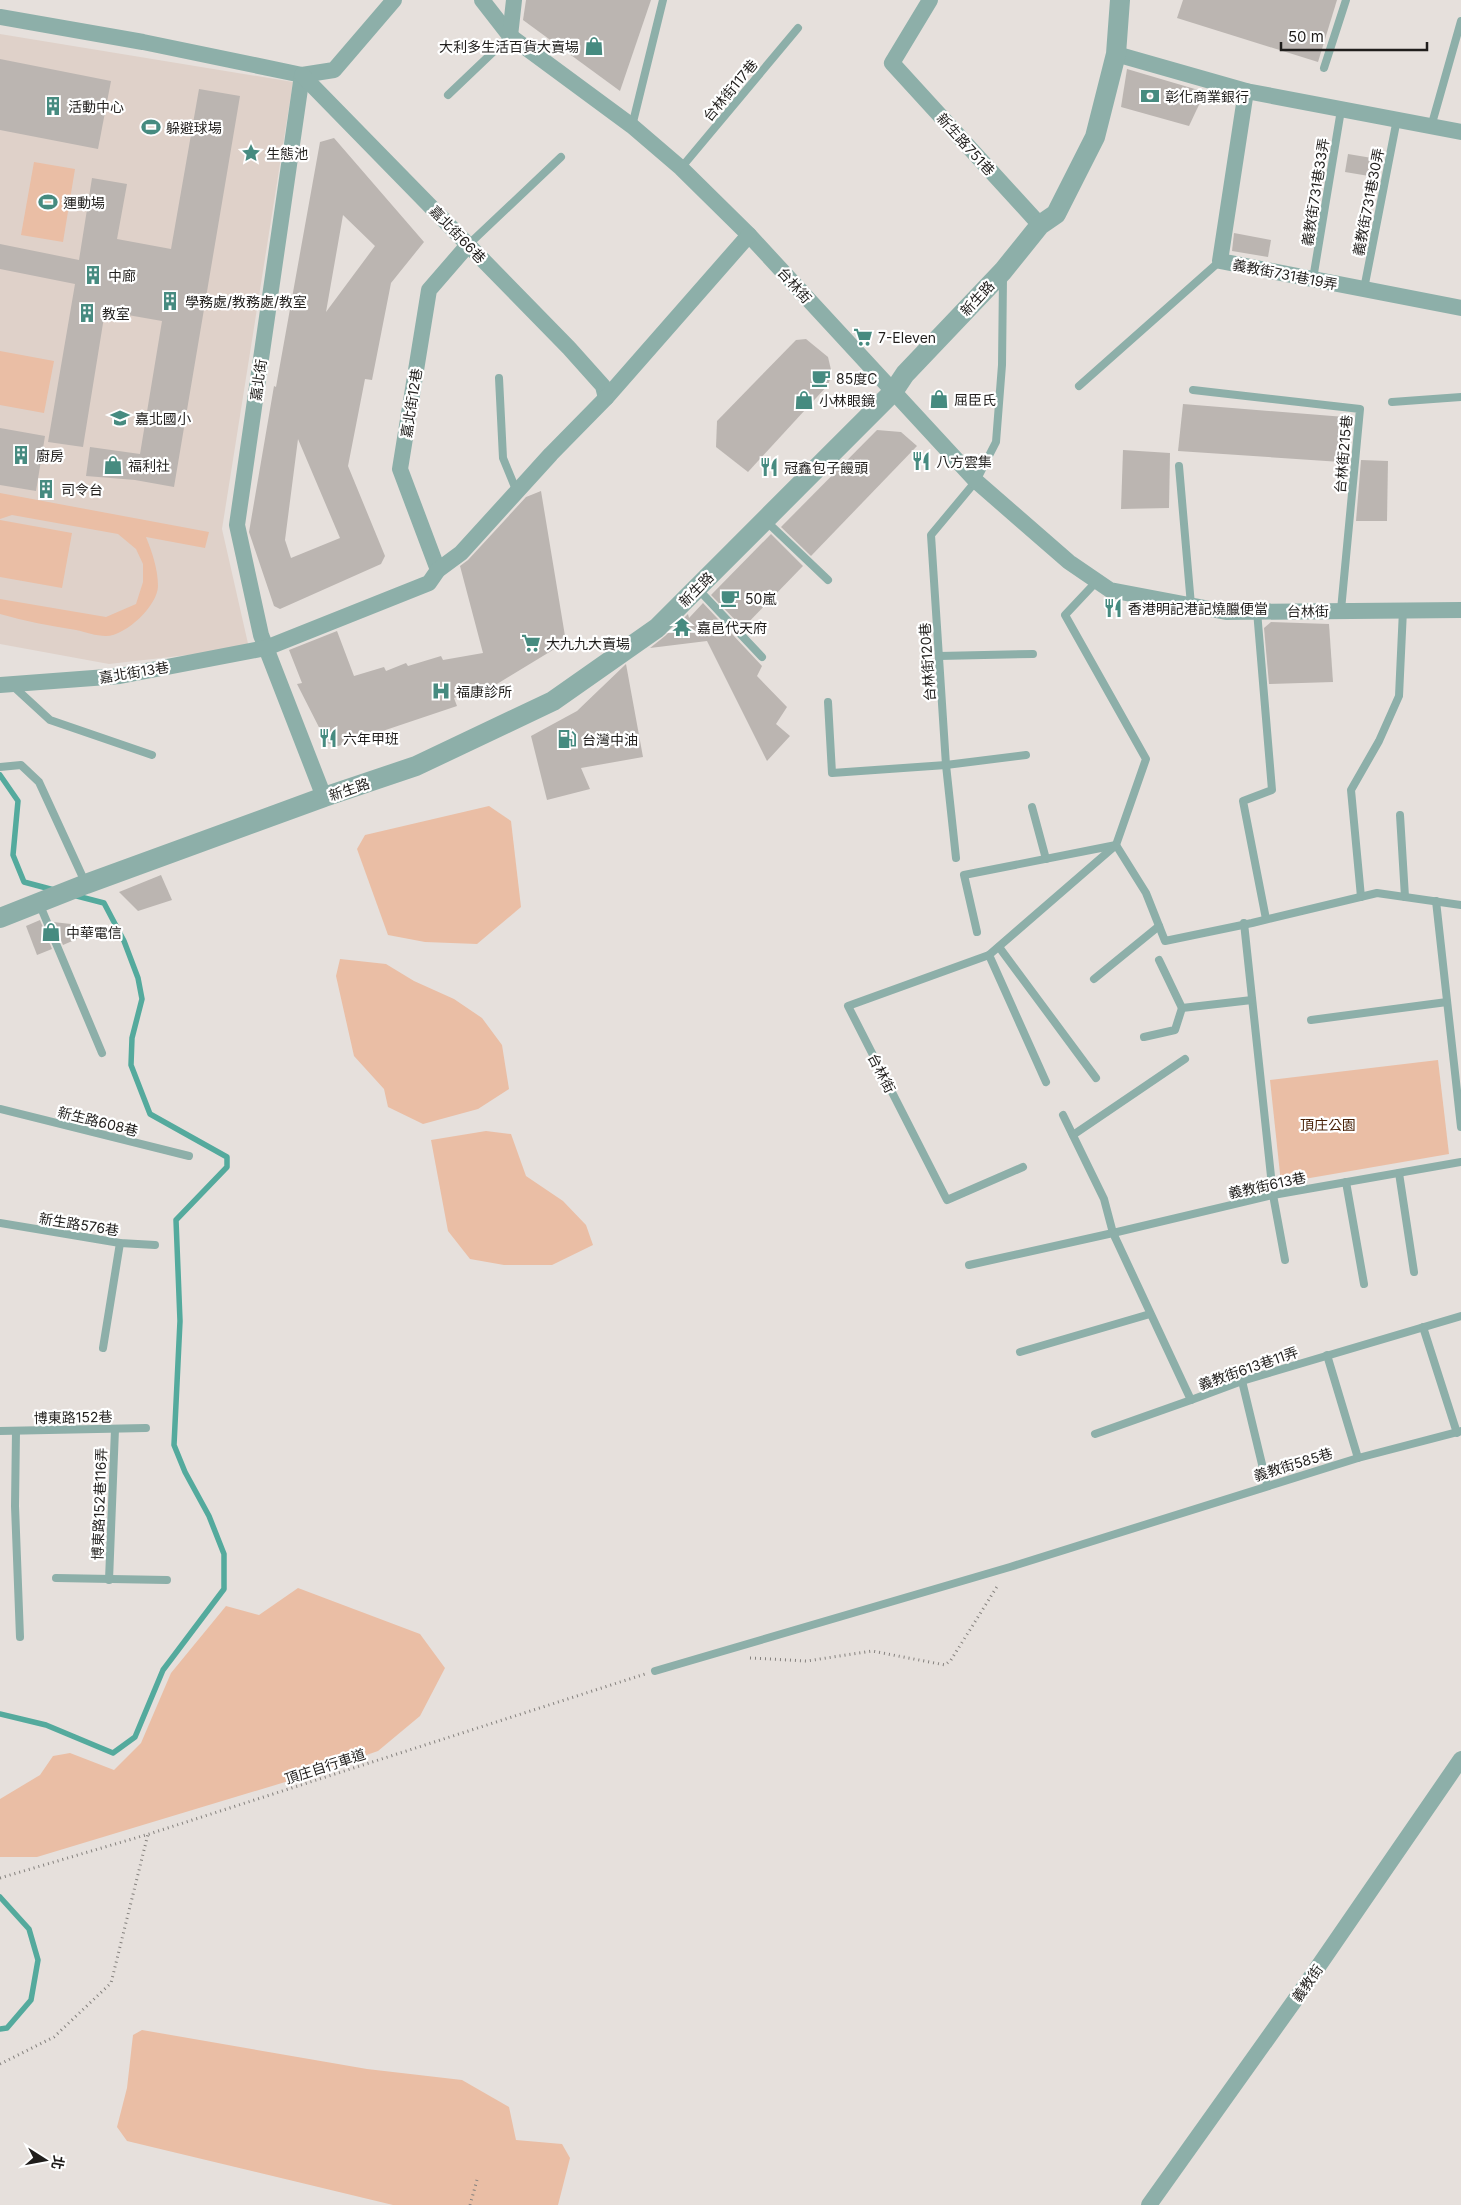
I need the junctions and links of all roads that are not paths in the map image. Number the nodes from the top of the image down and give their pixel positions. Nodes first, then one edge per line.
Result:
1 (394, 0) edge
2 (482, 0) edge
3 (514, 0) edge
4 (663, 0) edge
5 (930, 0) edge
6 (1120, 0) edge
7 (1346, 0) edge
8 (0, 17) edge
9 (1461, 21) edge
10 (798, 28) dead end
11 (510, 36) junction
12 (1116, 54) junction
13 (1324, 68) dead end
14 (302, 75) junction
15 (1246, 91) junction
16 (448, 95) dead end
17 (1341, 110) junction
18 (1397, 119) junction
19 (632, 126) junction
20 (1431, 127) junction
21 (1461, 132) edge
22 (561, 157) dead end
23 (681, 168) junction
24 (1040, 225) junction
25 (749, 235) junction
26 (468, 245) junction
27 (1220, 261) junction
28 (1003, 271) junction
29 (1313, 279) junction
30 (1364, 289) junction
31 (1461, 308) edge
32 (499, 378) dead end
33 (1078, 386) dead end
34 (1192, 390) dead end
35 (893, 392) junction
36 (1461, 397) edge
37 (606, 398) junction
38 (1392, 402) dead end
39 (1179, 466) dead end
40 (976, 481) junction
41 (517, 492) junction
42 (765, 520) junction
43 (438, 570) junction
44 (828, 580) dead end
45 (1097, 581) junction
46 (697, 588) junction
47 (1191, 605) junction
48 (1341, 610) junction
49 (1403, 610) junction
50 (1461, 610) edge
51 (1257, 611) junction
52 (266, 648) junction
53 (1033, 654) dead end
54 (939, 656) junction
55 (762, 657) dead end
56 (6, 685) edge
57 (828, 702) dead end
58 (152, 755) dead end
59 (1026, 756) dead end
60 (946, 765) junction
61 (0, 766) edge
62 (324, 797) junction
63 (1032, 807) dead end
64 (1400, 815) dead end
65 (1116, 845) junction
66 (956, 858) dead end
67 (1046, 859) junction
68 (86, 884) junction
69 (1361, 897) junction
70 (1405, 897) junction
71 (1436, 901) junction
72 (39, 903) junction
73 (1461, 905) edge
74 (0, 918) edge
75 (1266, 919) junction
76 (1244, 923) junction
77 (1159, 926) junction
78 (977, 932) dead end
79 (999, 947) junction
80 (989, 955) junction
81 (1159, 960) dead end
82 (1094, 979) dead end
83 (1252, 1000) junction
84 (1447, 1002) junction
85 (1182, 1008) junction
86 (1312, 1020) dead end
87 (1144, 1037) dead end
88 (102, 1053) dead end
89 (1185, 1060) dead end
90 (1096, 1078) dead end
91 (1046, 1082) dead end
92 (0, 1109) edge
93 (1063, 1115) dead end
94 (1461, 1127) edge
95 (1073, 1135) junction
96 (189, 1156) dead end
97 (1461, 1162) edge
98 (1023, 1167) dead end
99 (1399, 1173) junction
100 (1346, 1182) junction
101 (1274, 1195) junction
102 (0, 1223) edge
103 (1113, 1233) junction
104 (120, 1243) junction
105 (155, 1245) dead end
106 (1286, 1260) dead end
107 (969, 1265) dead end
108 (1414, 1272) dead end
109 (1364, 1284) dead end
110 (1150, 1314) junction
111 (1461, 1316) edge
112 (1423, 1327) junction
113 (103, 1348) dead end
114 (1020, 1352) dead end
115 (1327, 1355) junction
116 (1242, 1381) junction
117 (1191, 1400) junction
118 (115, 1428) junction
119 (146, 1428) dead end
120 (0, 1431) edge
121 (16, 1431) junction
122 (1459, 1432) edge
123 (1095, 1434) dead end
124 (1358, 1458) junction
125 (1267, 1485) junction
126 (56, 1578) dead end
127 (109, 1580) junction
128 (167, 1580) dead end
129 (20, 1637) dead end
130 (655, 1671) road end
131 (1461, 1759) edge
132 (1149, 2205) edge

1 - 14 street
2 - 11 street, 台林街
3 - 11 street
4 - 19 lane
5 - 24 street, 新生路751巷
6 - 12 street, 新生路
7 - 13 lane
8 - 14 street
9 - 20 lane
10 - 23 lane, 台林街117巷
11 - 16 lane
11 - 19 street, 台林街
12 - 15 street
12 - 24 street, 新生路
14 - 26 street, 嘉北街66巷
14 - 52 street, 嘉北街
15 - 17 street
15 - 27 street, 義教街731巷19弄
17 - 18 street
17 - 29 lane, 義教街731巷33弄
18 - 20 street
18 - 30 lane, 義教街731巷30弄
19 - 23 street, 台林街
20 - 21 street
22 - 26 lane
23 - 25 street, 台林街
24 - 28 street, 新生路
25 - 35 street, 台林街
25 - 37 street
26 - 37 street, 嘉北街66巷
26 - 43 street, 嘉北街12巷
27 - 29 street, 義教街731巷19弄
27 - 33 lane
28 - 35 street, 新生路
28 - 40 lane, 台林街120巷
29 - 30 street, 義教街731巷19弄
30 - 31 street, 義教街731巷19弄
32 - 41 lane
34 - 48 lane, 台林街215巷
35 - 40 street, 台林街
35 - 42 street, 新生路
36 - 38 lane
37 - 41 street
39 - 47 lane
40 - 45 street, 台林街
40 - 54 lane, 台林街120巷
41 - 43 street
42 - 44 lane
42 - 46 street, 新生路
43 - 52 street
45 - 47 street, 台林街
45 - 65 lane, 台林街
46 - 55 lane
46 - 62 street, 新生路
47 - 51 street, 台林街
48 - 49 street, 台林街
48 - 51 street, 台林街
49 - 50 street, 台林街
49 - 69 lane
51 - 75 lane
52 - 56 street, 嘉北街13巷
52 - 62 street, 嘉北街
53 - 54 lane
54 - 60 lane, 台林街120巷
56 - 58 lane
57 - 60 lane
59 - 60 lane
60 - 66 lane, 台林街120巷
61 - 68 lane
62 - 68 street, 新生路
63 - 67 lane
64 - 70 lane
65 - 67 lane
65 - 77 lane
65 - 79 lane, 台林街
67 - 78 lane
68 - 72 street, 新生路
69 - 70 lane
69 - 75 lane
70 - 71 lane
71 - 73 lane
71 - 84 lane
72 - 74 street, 新生路
72 - 88 lane
75 - 76 lane
76 - 77 lane
76 - 83 lane
77 - 82 lane
79 - 80 lane, 台林街
79 - 90 lane
80 - 91 lane
80 - 98 lane, 台林街
81 - 85 lane
83 - 85 lane
83 - 101 lane
84 - 86 lane
84 - 94 lane
85 - 87 lane
89 - 95 lane
92 - 96 lane, 新生路608巷
93 - 95 lane
95 - 103 lane
97 - 99 lane, 義教街613巷
99 - 100 lane, 義教街613巷
99 - 108 lane
100 - 101 lane, 義教街613巷
100 - 109 lane
101 - 103 lane, 義教街613巷
101 - 106 lane
102 - 104 lane, 新生路576巷
103 - 107 lane, 義教街613巷
103 - 110 lane, 義教街613巷11弄
104 - 105 lane, 新生路576巷
104 - 113 lane
110 - 114 lane
110 - 117 lane, 義教街613巷11弄
111 - 112 lane, 義教街613巷11弄
112 - 115 lane, 義教街613巷11弄
112 - 122 lane
115 - 116 lane, 義教街613巷11弄
115 - 124 lane
116 - 117 lane, 義教街613巷11弄
116 - 125 lane
117 - 123 lane
118 - 119 lane, 博東路152巷
118 - 121 lane, 博東路152巷
118 - 127 lane, 博東路152巷116弄
120 - 121 lane, 博東路152巷
121 - 129 lane
122 - 124 lane, 義教街585巷
124 - 125 lane, 義教街585巷
125 - 130 lane, 義教街585巷
126 - 127 lane, 博東路152巷116弄
127 - 128 lane, 博東路152巷116弄
131 - 132 street, 義教街

